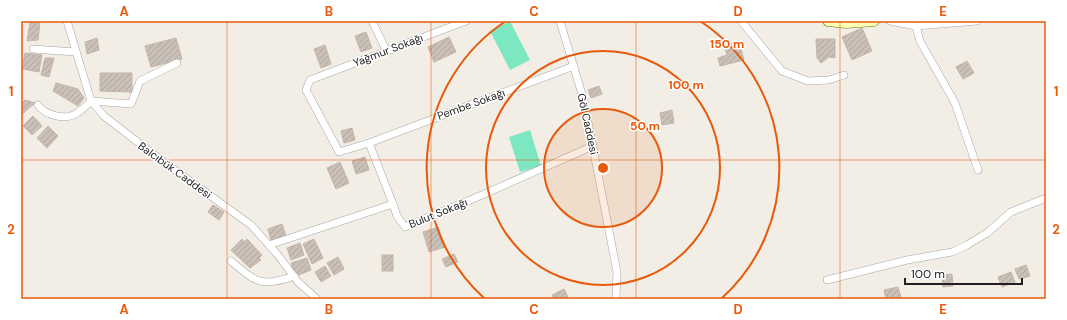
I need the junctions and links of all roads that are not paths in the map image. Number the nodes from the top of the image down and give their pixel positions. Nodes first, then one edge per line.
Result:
1 (67, 21) edge
2 (372, 21) edge
3 (466, 21) edge
4 (560, 21) edge
5 (741, 21) edge
6 (828, 21) edge
7 (874, 21) edge
8 (890, 21) edge
9 (977, 21) edge
10 (916, 26) junction
11 (33, 49) dead end
12 (386, 50) junction
13 (76, 52) junction
14 (177, 63) dead end
15 (574, 66) junction
16 (844, 75) dead end
17 (91, 101) junction
18 (38, 104) dead end
19 (369, 143) junction
20 (593, 146) junction
21 (339, 152) joint
22 (978, 170) dead end
23 (1046, 198) edge
24 (394, 204) junction
25 (269, 245) junction
26 (231, 261) dead end
27 (294, 276) junction
28 (827, 280) dead end
29 (317, 299) edge
30 (616, 299) edge

1 - 13 street, Balcıbük Caddesi
2 - 12 street
3 - 12 street, Yağmur Sokağı
4 - 15 street, Göl Caddesi
5 - 16 street
6 - 7 street
8 - 10 street
9 - 10 street
10 - 22 street
11 - 13 street
12 - 21 street, Yağmur Sokağı
13 - 17 street, Balcıbük Caddesi
14 - 17 street
15 - 19 street, Pembe Sokağı
15 - 20 street, Göl Caddesi
17 - 18 street
17 - 25 street, Balcıbük Caddesi
19 - 21 street, Pembe Sokağı
19 - 24 street
20 - 24 street, Bulut Sokağı
20 - 30 street, Göl Caddesi
23 - 28 street
24 - 25 street
25 - 27 street, Balcıbük Caddesi
26 - 27 street
27 - 29 street, Balcıbük Caddesi

